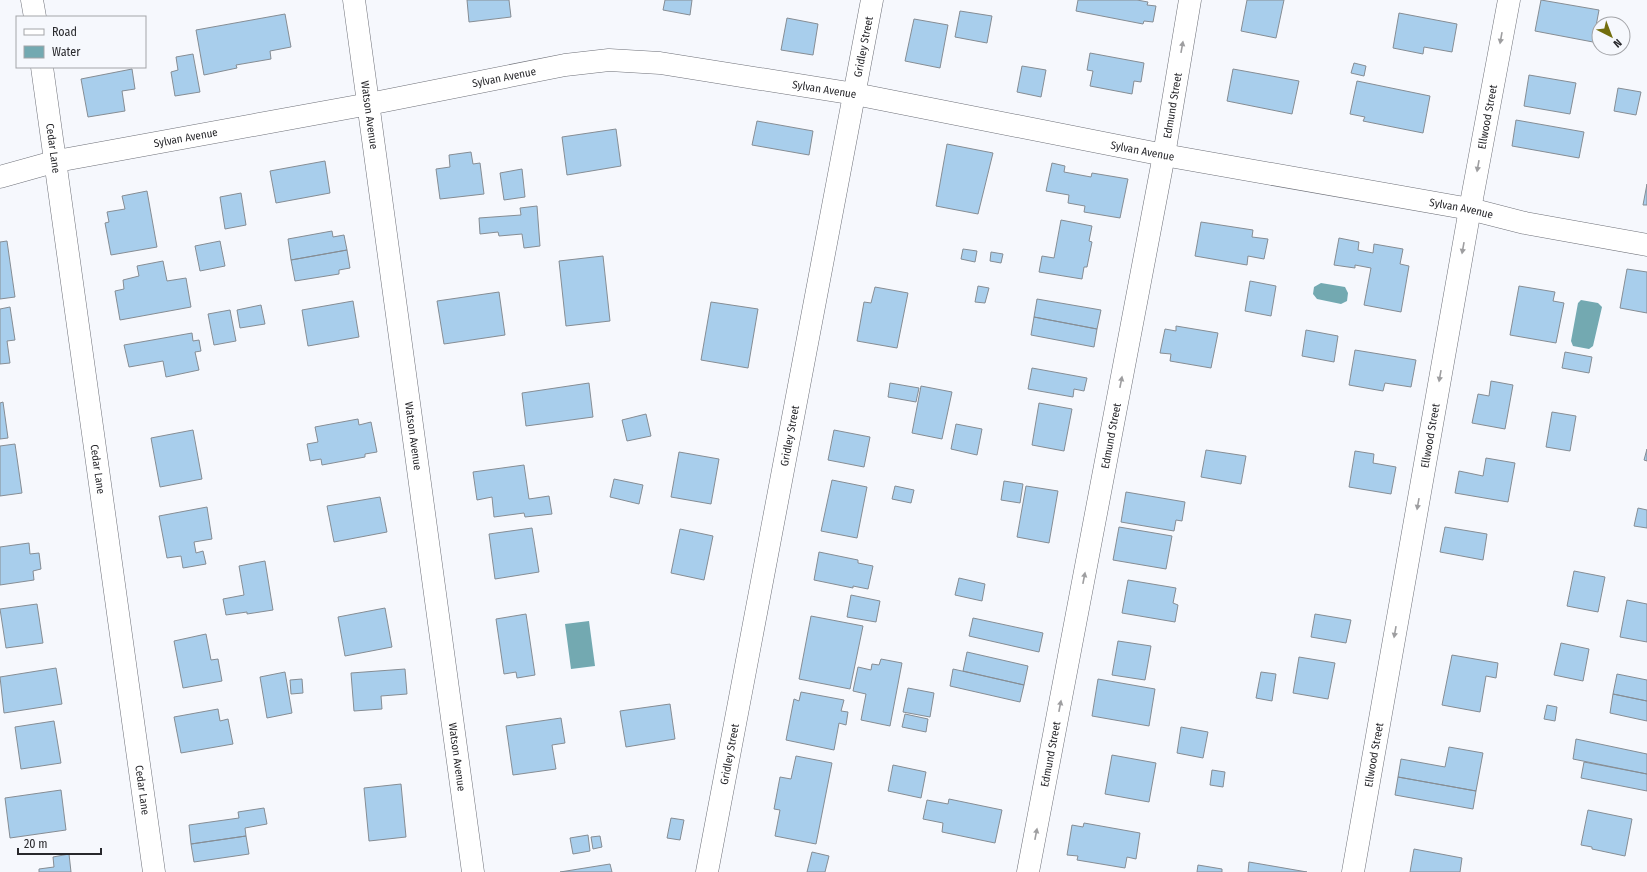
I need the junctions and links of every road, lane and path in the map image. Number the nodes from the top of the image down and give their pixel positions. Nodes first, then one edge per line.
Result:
1 (32, 0) edge
2 (354, 0) edge
3 (872, 0) edge
4 (1190, 0) edge
5 (1508, 0) edge
6 (35, 16) edge
7 (42, 68) edge
8 (855, 94) junction
9 (369, 104) junction
10 (1164, 155) junction
11 (57, 161) junction
12 (0, 177) edge
13 (1470, 209) junction
14 (1647, 245) edge
15 (154, 872) edge
16 (473, 872) edge
17 (707, 872) edge
18 (1028, 872) edge
19 (1353, 872) edge

1 - 6 street
2 - 9 street, Watson Avenue
3 - 8 street, Gridley Street
10 -> 4 street, Edmund Street
5 -> 13 street, Ellwood Street
7 - 11 street, Cedar Lane
8 - 9 street, Sylvan Avenue
8 - 10 street, Sylvan Avenue
8 - 17 street, Gridley Street
9 - 11 street, Sylvan Avenue
9 - 16 street, Watson Avenue
10 - 13 street, Sylvan Avenue
18 -> 10 street, Edmund Street
11 - 12 street, Sylvan Avenue
11 - 15 street, Cedar Lane
13 - 14 street, Sylvan Avenue
13 -> 19 street, Ellwood Street

